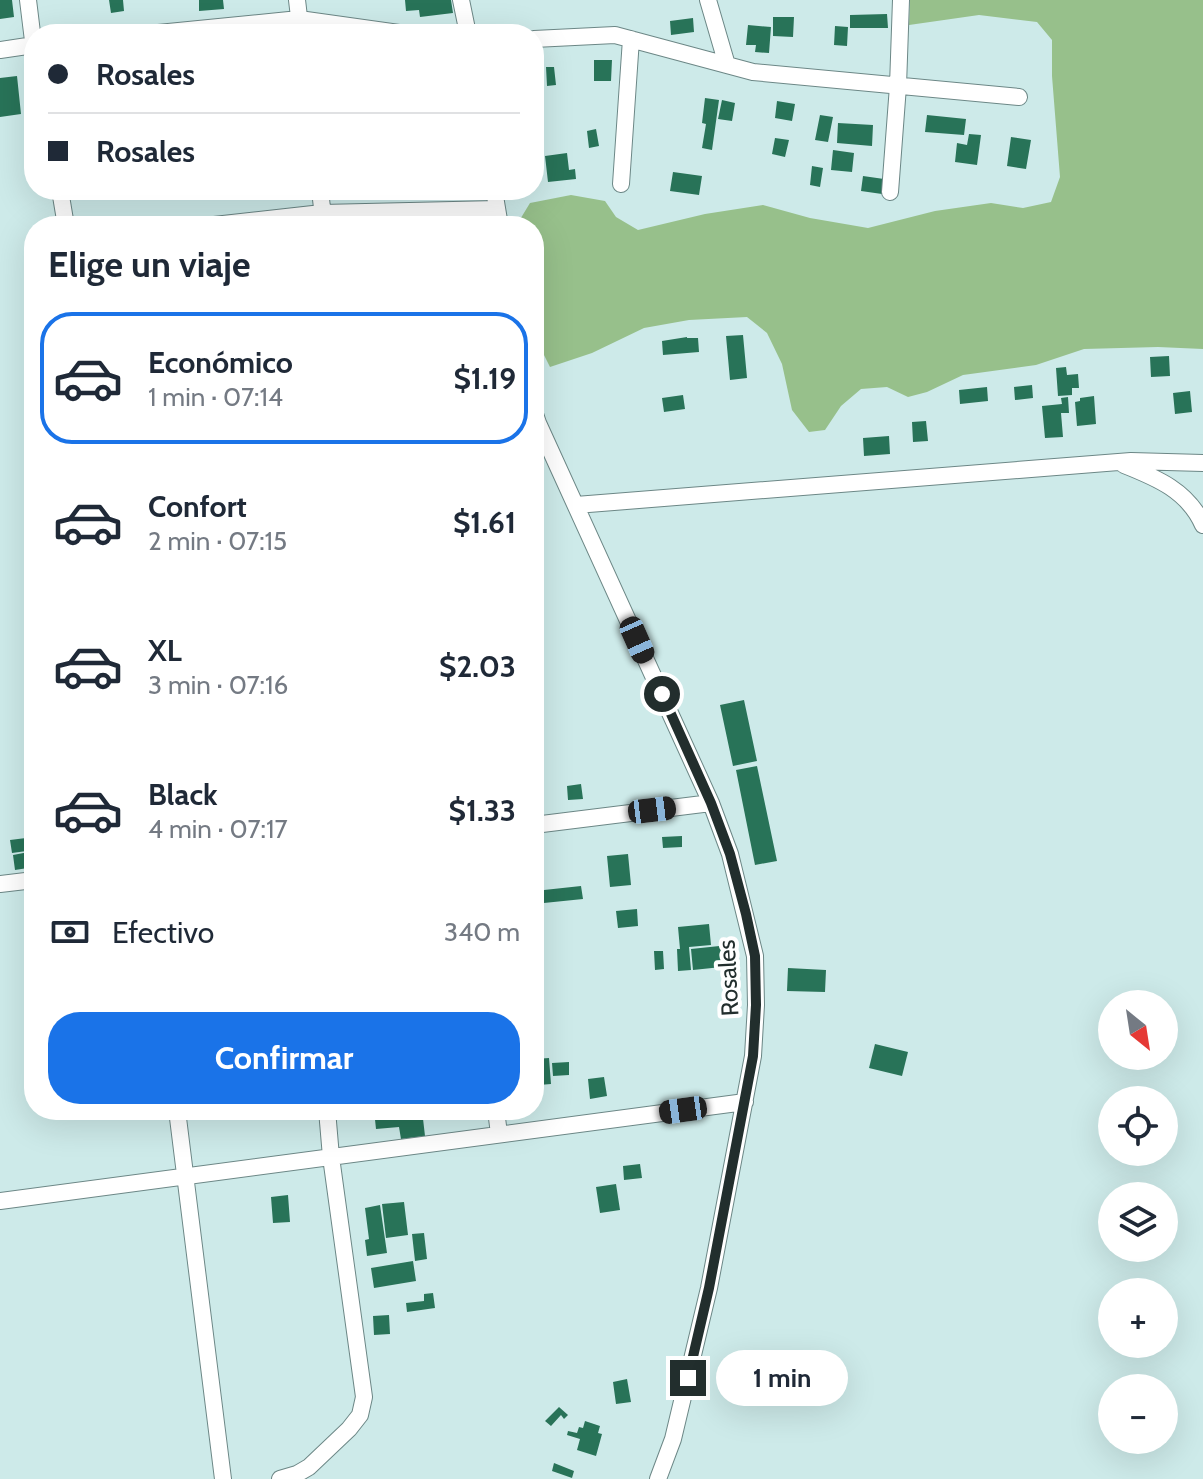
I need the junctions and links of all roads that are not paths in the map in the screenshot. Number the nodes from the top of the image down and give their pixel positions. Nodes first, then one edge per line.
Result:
1 (28, 0) edge
2 (297, 0) edge
3 (461, 0) edge
4 (708, 0) edge
5 (901, 0) edge
6 (31, 24) edge
7 (300, 24) edge
8 (466, 24) edge
9 (544, 39) edge
10 (631, 39) junction
11 (24, 47) edge
12 (0, 50) edge
13 (727, 65) junction
14 (898, 86) junction
15 (1019, 97) dead end
16 (621, 184) dead end
17 (890, 192) dead end
18 (544, 436) edge
19 (1116, 462) junction
20 (1203, 463) edge
21 (576, 505) junction
22 (1203, 525) edge
23 (711, 803) junction
24 (544, 824) edge
25 (24, 881) edge
26 (0, 884) edge
27 (745, 1102) junction
28 (178, 1120) edge
29 (328, 1120) edge
30 (497, 1120) edge
31 (499, 1134) junction
32 (331, 1157) junction
33 (186, 1176) junction
34 (0, 1201) edge
35 (223, 1479) edge
36 (280, 1479) edge
37 (658, 1479) edge

1 - 6 street
2 - 7 street
3 - 8 street
4 - 13 street
5 - 14 street
9 - 10 street
10 - 13 street
10 - 16 street
11 - 12 street
13 - 14 street
14 - 15 street
14 - 17 street
18 - 21 street, Rosales
19 - 20 street
19 - 21 street
19 - 22 street
21 - 23 street, Rosales
23 - 24 street
23 - 27 street, Rosales
25 - 26 street
27 - 31 street
27 - 37 street, Rosales
28 - 33 street
29 - 32 street
30 - 31 street
31 - 32 street
32 - 33 street
32 - 36 street
33 - 34 street
33 - 35 street

